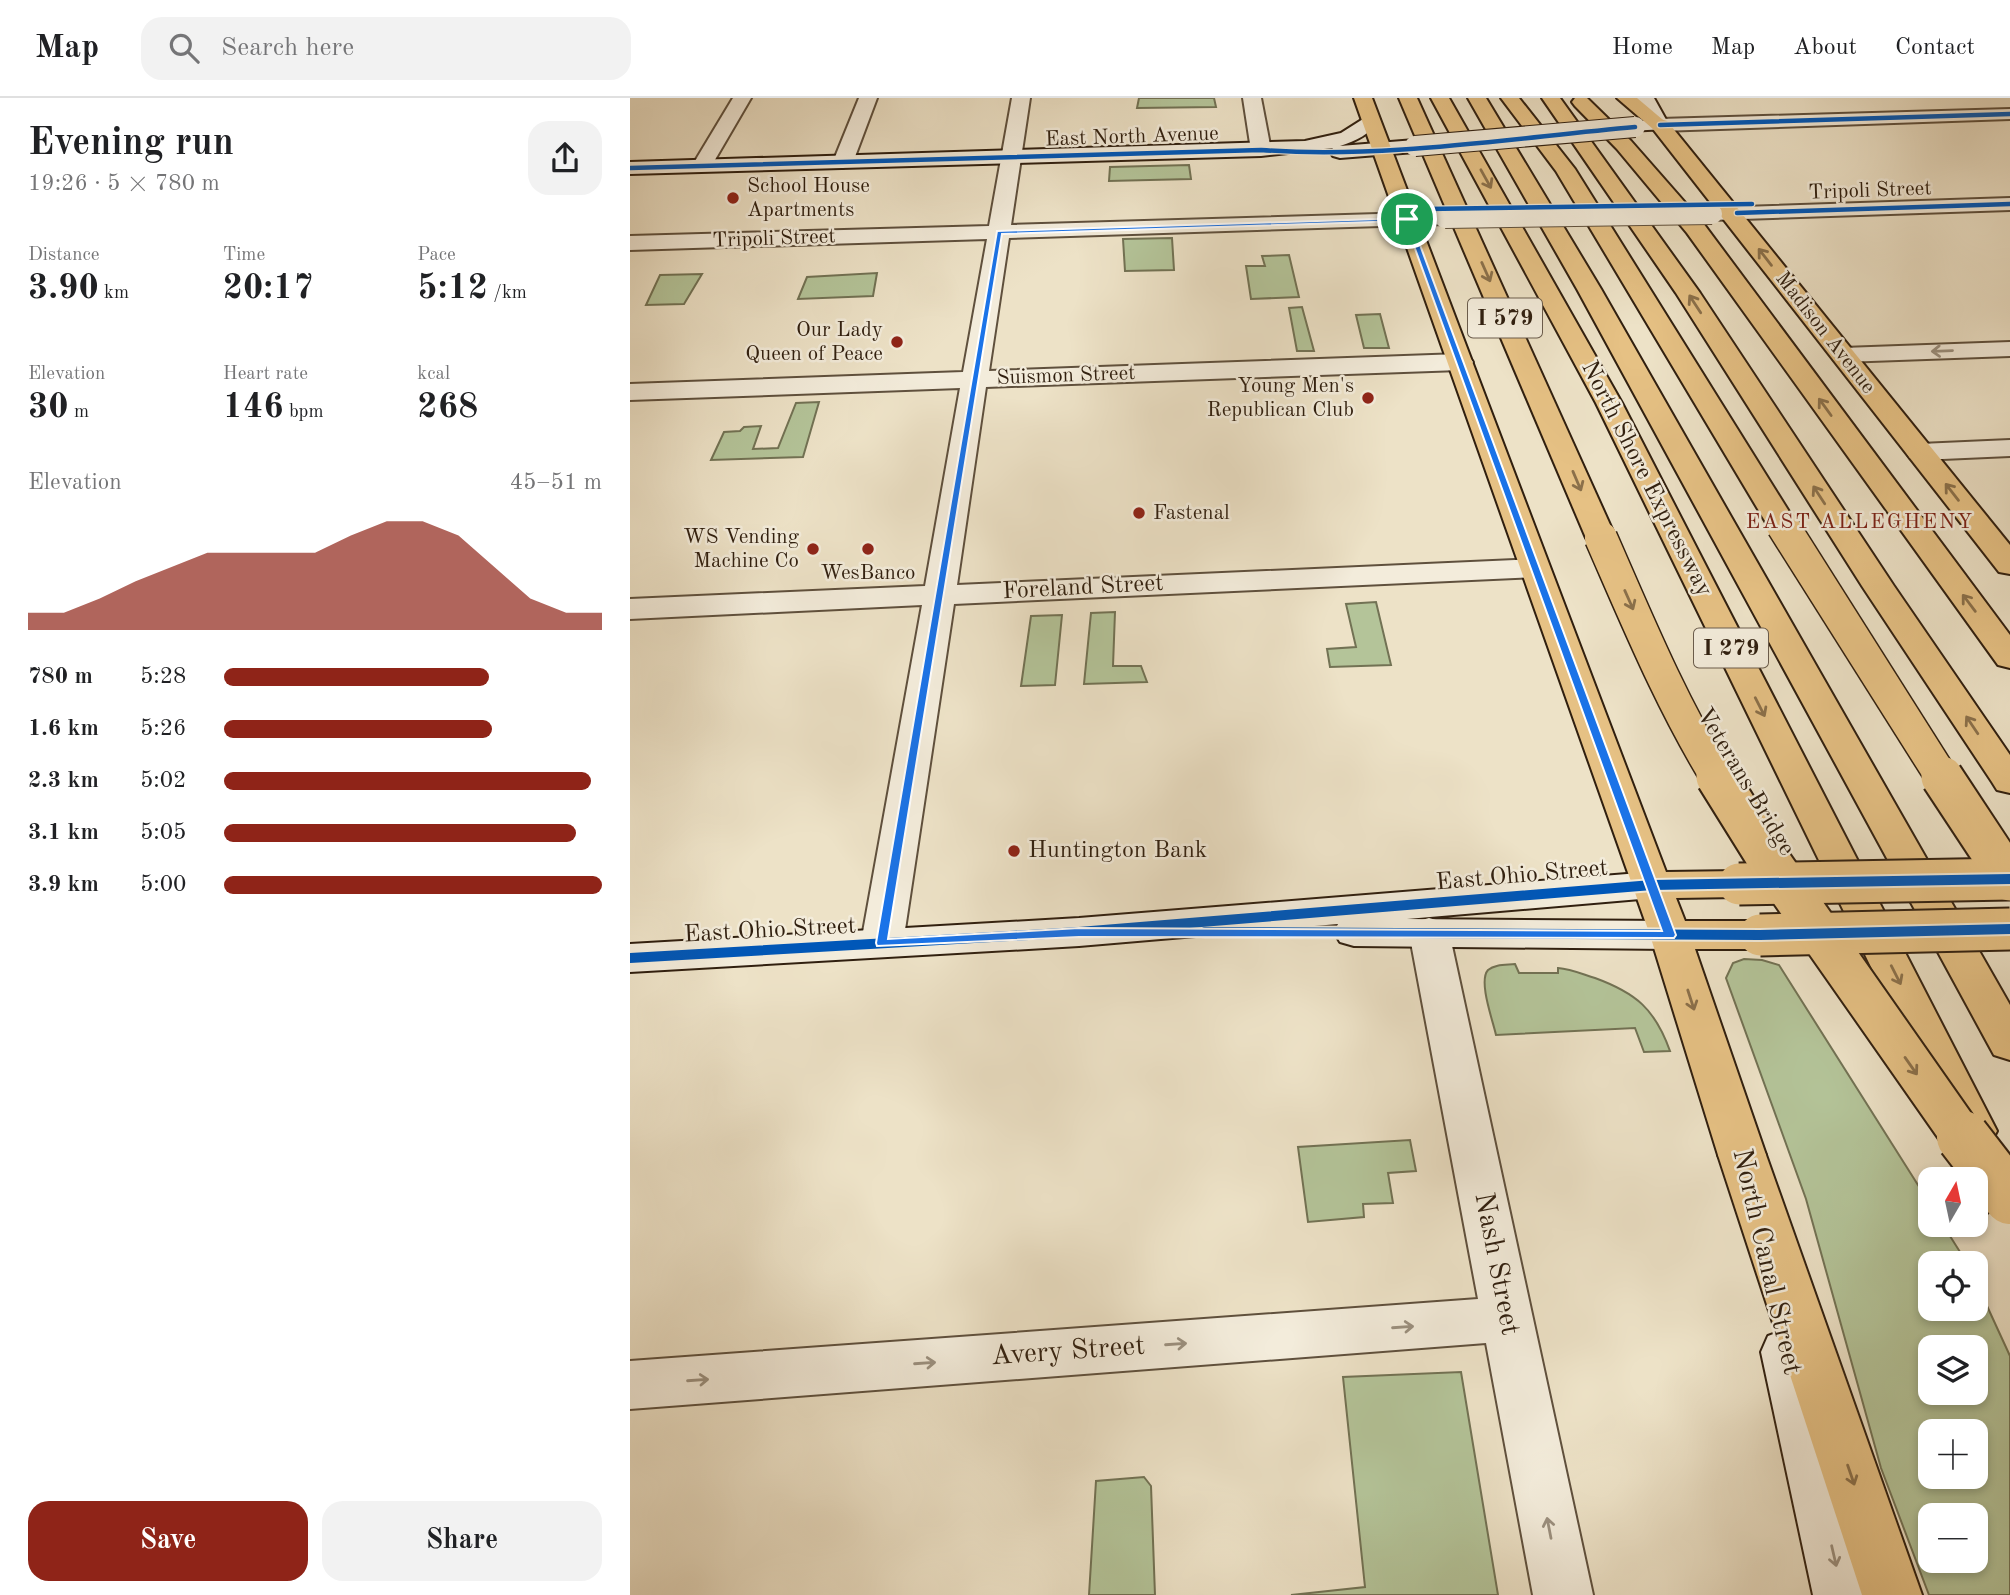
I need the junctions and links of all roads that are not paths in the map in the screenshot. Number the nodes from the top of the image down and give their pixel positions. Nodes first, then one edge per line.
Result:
1 (742, 98) edge
2 (868, 98) edge
3 (1021, 98) edge
4 (1252, 98) edge
5 (1363, 98) edge
6 (1408, 98) edge
7 (1440, 98) edge
8 (1477, 98) edge
9 (1510, 98) edge
10 (1551, 98) edge
11 (1577, 98) edge
12 (1626, 98) edge
13 (1645, 98) edge
14 (2010, 114) edge
15 (1371, 120) junction
16 (1660, 125) junction
17 (1261, 150) junction
18 (1381, 150) junction
19 (1012, 158) junction
20 (842, 162) junction
21 (702, 166) junction
22 (630, 168) edge
23 (2010, 204) edge
24 (1721, 214) junction
25 (1407, 219) junction
26 (999, 232) junction
27 (630, 243) edge
28 (2010, 349) edge
29 (1843, 355) junction
30 (1460, 362) junction
31 (975, 380) junction
32 (630, 392) edge
33 (2010, 448) edge
34 (1920, 452) junction
35 (2010, 565) edge
36 (1535, 568) junction
37 (939, 595) junction
38 (630, 609) edge
39 (2010, 658) edge
40 (2010, 782) edge
41 (2010, 880) edge
42 (1652, 885) junction
43 (2010, 929) edge
44 (1079, 932) junction
45 (1429, 932) junction
46 (1670, 935) junction
47 (882, 943) junction
48 (630, 958) edge
49 (2010, 1044) edge
50 (1742, 1155) junction
51 (2010, 1198) edge
52 (2010, 1203) edge
53 (1507, 1320) junction
54 (630, 1385) edge
55 (1563, 1595) edge
56 (1843, 1595) edge
57 (1892, 1595) edge

1 - 21 street
2 - 20 street
3 - 19 street
4 - 17 street
5 - 15 main road, North Canal Street
6 -> 51 main road, Veterans Bridge / I 579, bridge
7 -> 52 main road, North Shore Expressway / I 279
8 - 49 main road
9 - 41 main road, bridge
40 -> 10 main road
39 -> 11 main road
12 - 16 main road
13 - 16 street, Madison Avenue
14 - 16 street, East North Avenue
15 - 17 street, East North Avenue
15 - 18 main road, North Canal Street
16 - 18 street, East North Avenue, bridge
16 - 24 main road, Madison Avenue
17 - 18 street, East North Avenue
17 - 19 street, East North Avenue
18 - 25 main road, North Canal Street
19 - 20 street, East North Avenue
19 - 26 street
20 - 21 street, East North Avenue
21 - 22 street, East North Avenue
23 - 24 street, Tripoli Street
24 - 25 street, Tripoli Street, bridge
29 -> 24 main road, Madison Avenue
25 - 26 street, Tripoli Street
25 - 30 main road, North Canal Street
26 - 27 street, Tripoli Street
26 - 31 street
28 -> 29 street
29 - 34 main road, Madison Avenue
30 - 31 street, Suismon Street
30 - 36 main road, North Canal Street
31 - 32 street, Suismon Street
31 - 37 street
33 - 34 street
35 -> 34 main road, Madison Avenue
36 - 37 street, Foreland Street
36 - 42 main road, North Canal Street
37 - 38 street, Foreland Street
37 - 47 street
41 - 42 main road, East Ohio Street, bridge
42 - 44 street, East Ohio Street
42 - 46 main road, North Canal Street
43 - 46 main road, East Ohio Street, bridge
44 - 45 street, East Ohio Street
44 - 47 street, East Ohio Street
45 - 46 street, East Ohio Street
45 - 53 street, Nash Street
46 -> 50 main road, North Canal Street
47 - 48 street, East Ohio Street
50 -> 56 street, North Canal Street
50 -> 57 main road
54 -> 53 street, Avery Street
55 -> 53 street, Nash Street

